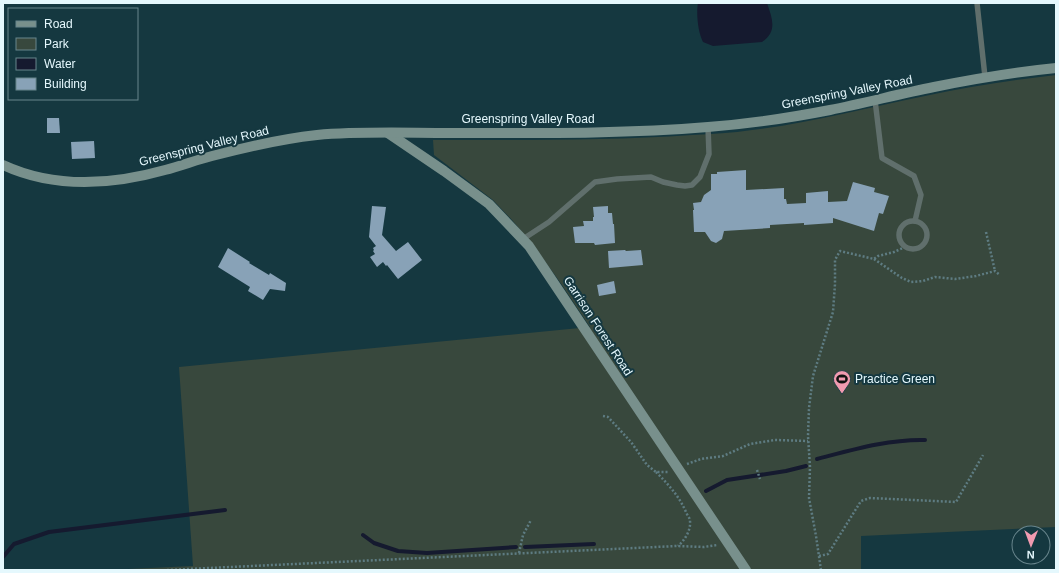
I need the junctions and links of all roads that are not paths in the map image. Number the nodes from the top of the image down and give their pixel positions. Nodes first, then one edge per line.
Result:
1 (977, 3) edge
2 (1056, 68) edge
3 (985, 77) junction
4 (875, 100) junction
5 (708, 127) junction
6 (388, 133) junction
7 (3, 165) edge
8 (915, 221) junction
9 (523, 240) junction
10 (746, 570) edge

1 - 3 lane
2 - 3 main road, Greenspring Valley Road
3 - 4 main road, Greenspring Valley Road
4 - 5 main road, Greenspring Valley Road
4 - 8 lane
5 - 6 main road, Greenspring Valley Road
5 - 9 lane
6 - 7 main road, Greenspring Valley Road
6 - 9 main road, Garrison Forest Road
8 - 8 lane
9 - 10 main road, Garrison Forest Road

